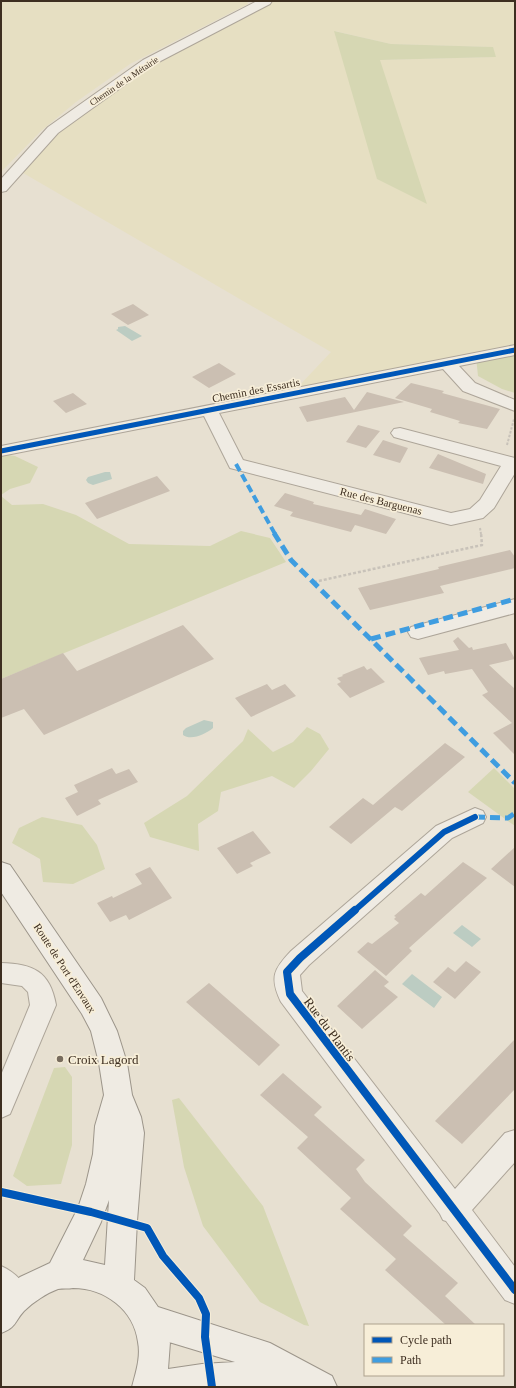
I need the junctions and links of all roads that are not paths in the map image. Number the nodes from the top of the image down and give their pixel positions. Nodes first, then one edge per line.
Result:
1 (266, 1) edge
2 (1, 188) edge
3 (515, 350) edge
4 (447, 363) junction
5 (515, 406) edge
6 (208, 410) junction
7 (400, 433) dead end
8 (1, 451) edge
9 (513, 610) edge
10 (418, 632) dead end
11 (476, 817) dead end
12 (1, 872) edge
13 (12, 973) edge
14 (118, 1095) junction
15 (1, 1106) edge
16 (515, 1142) edge
17 (453, 1211) junction
18 (60, 1274) junction
19 (119, 1285) junction
20 (515, 1290) edge
21 (6, 1298) edge
22 (148, 1320) junction
23 (148, 1387) edge
24 (155, 1387) edge
25 (281, 1387) edge
26 (321, 1387) edge

1 - 2 street, Chemin de la Métairie
3 - 4 street, Chemin des Essartis
4 - 5 street
4 - 6 street, Chemin des Essartis
6 - 7 street, Rue des Barguenas
6 - 8 street, Chemin des Essartis
9 - 10 street
11 - 17 street, Rue du Plantis
12 - 14 street, Route de Port d'Envaux
13 - 15 street
14 - 18 street
14 - 19 street
16 - 17 street
17 - 20 street, Rue du Plantis
18 - 19 street
18 - 21 street
19 - 22 street
22 - 23 street
22 - 26 street
24 - 25 street

